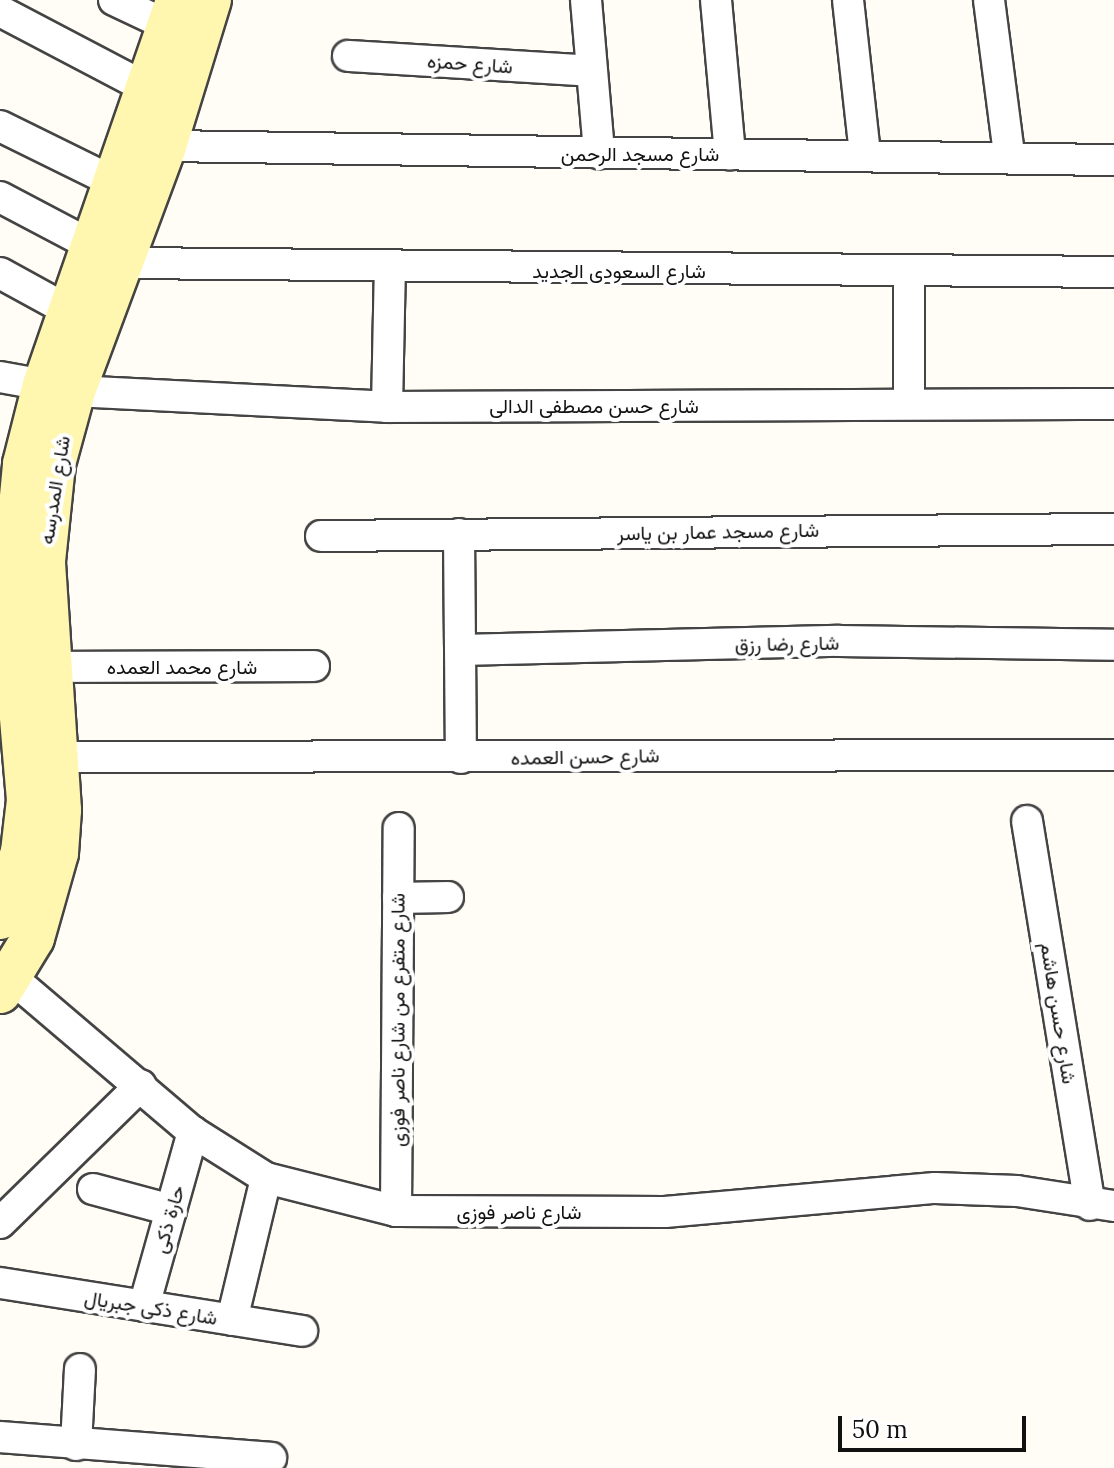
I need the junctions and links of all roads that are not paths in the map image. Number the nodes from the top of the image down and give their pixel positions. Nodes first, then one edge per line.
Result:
1 (114, 0) edge
2 (210, 0) edge
3 (586, 0) edge
4 (716, 0) edge
5 (848, 0) edge
6 (989, 0) edge
7 (0, 11) edge
8 (172, 12) edge
9 (348, 56) dead end
10 (592, 71) junction
11 (145, 87) junction
12 (0, 126) edge
13 (165, 146) junction
14 (599, 153) junction
15 (730, 154) junction
16 (865, 155) junction
17 (1009, 155) junction
18 (1114, 160) edge
19 (116, 183) junction
20 (0, 197) edge
21 (109, 255) junction
22 (390, 269) junction
23 (909, 271) junction
24 (1114, 272) edge
25 (0, 273) edge
26 (84, 318) junction
27 (0, 377) edge
28 (59, 388) junction
29 (909, 404) junction
30 (1114, 404) edge
31 (387, 407) junction
32 (12, 463) edge
33 (1114, 529) edge
34 (459, 534) junction
35 (321, 536) dead end
36 (5, 601) edge
37 (1114, 645) edge
38 (460, 650) junction
39 (21, 664) edge
40 (314, 666) dead end
41 (10, 720) edge
42 (1114, 755) edge
43 (56, 757) junction
44 (461, 758) junction
45 (1027, 821) dead end
46 (399, 828) dead end
47 (11, 852) edge
48 (448, 897) dead end
49 (398, 898) junction
50 (0, 918) edge
51 (4, 979) edge
52 (141, 1085) junction
53 (193, 1132) junction
54 (266, 1178) junction
55 (93, 1189) dead end
56 (1102, 1205) edge
57 (171, 1210) junction
58 (396, 1211) junction
59 (0, 1223) edge
60 (0, 1283) edge
61 (144, 1306) junction
62 (232, 1320) junction
63 (302, 1331) dead end
64 (80, 1369) dead end
65 (0, 1437) edge
66 (76, 1445) junction
67 (271, 1458) dead end

1 - 8 street
2 - 13 street, شارع المدرسه
3 - 10 street
4 - 15 street
5 - 16 street
6 - 17 street
7 - 11 street
8 - 11 street, شارع المدرسه
9 - 10 street, شارع حمزه
10 - 14 street
11 - 19 street, شارع المدرسه
12 - 19 street
13 - 14 street, شارع مسجد الرحمن
13 - 21 street, شارع المدرسه
14 - 15 street, شارع مسجد الرحمن
15 - 16 street, شارع مسجد الرحمن
16 - 17 street, شارع مسجد الرحمن
17 - 18 street, شارع مسجد الرحمن
19 - 21 street, شارع المدرسه
20 - 21 street
21 - 22 street, شارع السعودى الجديد
21 - 26 street, شارع المدرسه
22 - 23 street, شارع السعودى الجديد
22 - 31 street
23 - 24 street, شارع السعودى الجديد
23 - 29 street
25 - 26 street
26 - 28 street, شارع المدرسه
27 - 28 street, شارع حسن مصطفى الدالى
28 - 31 street, شارع حسن مصطفى الدالى
28 - 32 street, شارع المدرسه
28 - 39 street, شارع المدرسه
29 - 30 street, شارع حسن مصطفى الدالى
29 - 31 street, شارع حسن مصطفى الدالى
32 - 36 street, شارع المدرسه
33 - 34 street, شارع مسجد عمار بن ياسر
34 - 35 street, شارع مسجد عمار بن ياسر
34 - 38 street
36 - 39 street, شارع المدرسه
37 - 38 street, شارع رضا رزق
38 - 44 street
39 - 40 street, شارع محمد العمده
39 - 41 street, شارع المدرسه
39 - 43 street, شارع المدرسه
41 - 47 street, شارع المدرسه
42 - 44 street, شارع حسن العمده
43 - 44 street, شارع حسن العمده
43 - 51 street, شارع المدرسه
45 - 56 street, شارع حسن هاشم
46 - 49 street, شارع متفرع من شارع ناصر فوزى
47 - 50 street, شارع المدرسه
48 - 49 street
49 - 58 street, شارع متفرع من شارع ناصر فوزى
51 - 52 street, شارع ناصر فوزى
52 - 53 street, شارع ناصر فوزى
52 - 59 street
53 - 54 street, شارع ناصر فوزى
53 - 57 street, حارة ذكى
54 - 58 street, شارع ناصر فوزى
54 - 62 street
55 - 57 street
56 - 58 street, شارع ناصر فوزى
57 - 61 street, حارة ذكى
60 - 61 street, شارع ذكى جبريال
61 - 62 street, شارع ذكى جبريال
62 - 63 street, شارع ذكى جبريال
64 - 66 street
65 - 66 street
66 - 67 street

